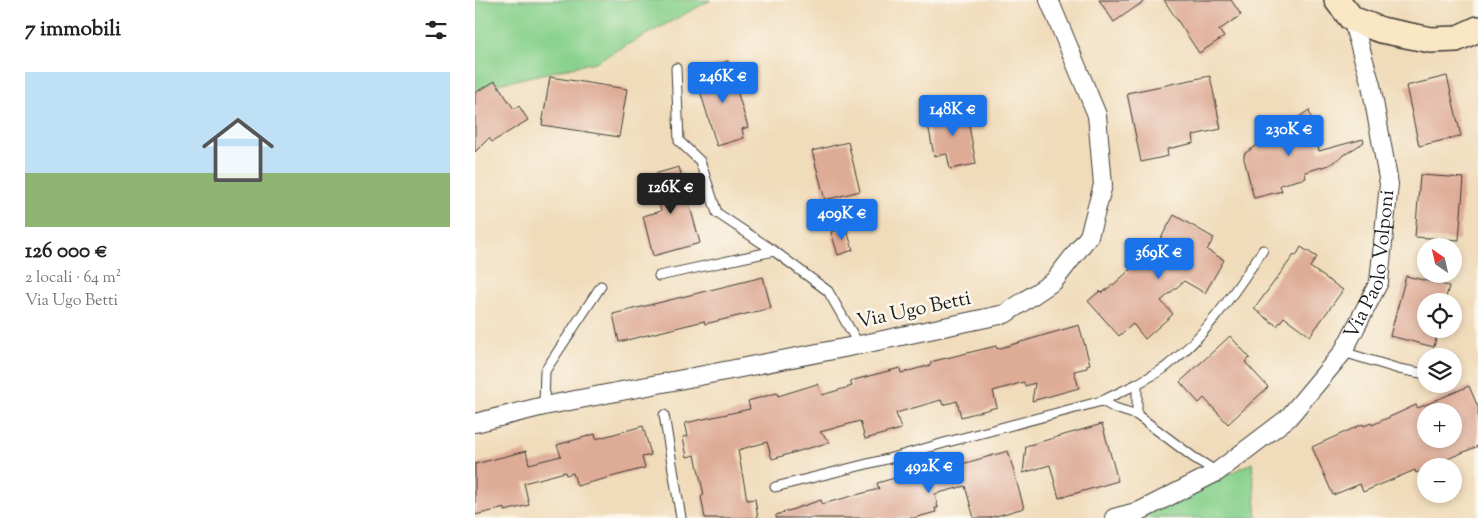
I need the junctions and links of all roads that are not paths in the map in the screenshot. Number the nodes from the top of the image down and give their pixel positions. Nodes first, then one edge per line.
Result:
1 (1049, 0) edge
2 (1344, 10) edge
3 (1478, 29) edge
4 (676, 68) dead end
5 (1263, 250) dead end
6 (774, 251) junction
7 (659, 276) dead end
8 (601, 286) dead end
9 (859, 345) junction
10 (1343, 352) junction
11 (1417, 372) edge
12 (1137, 384) junction
13 (1102, 401) junction
14 (544, 406) junction
15 (664, 415) dead end
16 (1137, 415) junction
17 (475, 423) edge
18 (1217, 472) junction
19 (775, 487) dead end
20 (681, 518) edge
21 (1113, 518) edge

1 - 9 street, Via Ugo Betti
2 - 3 street, Via Paolo Volponi
2 - 10 street, Via Paolo Volponi
4 - 6 lane
5 - 12 lane
6 - 7 lane
6 - 9 lane
8 - 14 lane
9 - 14 street, Via Ugo Betti
10 - 11 lane
10 - 18 street, Via Paolo Volponi
12 - 13 lane
12 - 16 lane
13 - 16 lane
13 - 19 lane
14 - 17 street, Via Ugo Betti
15 - 20 lane
16 - 18 lane
18 - 21 street, Via Paolo Volponi

